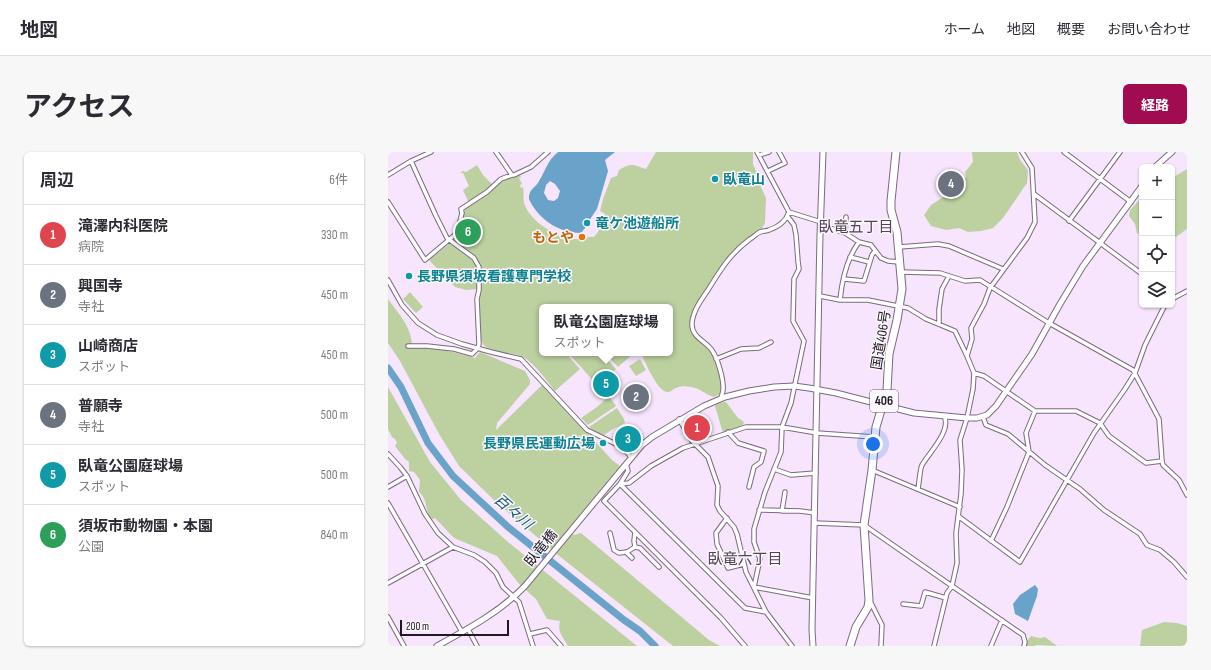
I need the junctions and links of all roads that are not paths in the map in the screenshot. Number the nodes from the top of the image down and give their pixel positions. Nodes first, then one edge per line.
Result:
1 (431, 152) edge
2 (496, 152) edge
3 (548, 152) edge
4 (769, 152) edge
5 (779, 152) edge
6 (824, 152) edge
7 (896, 152) edge
8 (1022, 152) edge
9 (1064, 152) edge
10 (1120, 152) edge
11 (1172, 152) edge
12 (758, 154) edge
13 (411, 161) junction
14 (1158, 164) edge
15 (768, 171) junction
16 (388, 175) edge
17 (512, 175) junction
18 (1100, 179) junction
19 (1139, 190) edge
20 (1034, 194) junction
21 (388, 202) edge
22 (1131, 202) junction
23 (789, 212) junction
24 (788, 217) junction
25 (846, 217) dead end
26 (1069, 221) junction
27 (821, 224) junction
28 (845, 232) junction
29 (449, 240) junction
30 (859, 242) junction
31 (1099, 244) junction
32 (899, 247) junction
33 (875, 251) junction
34 (850, 257) junction
35 (869, 262) junction
36 (899, 262) junction
37 (1004, 269) junction
38 (901, 272) junction
39 (1139, 272) edge
40 (949, 276) junction
41 (844, 279) junction
42 (388, 280) edge
43 (990, 288) junction
44 (1187, 291) edge
45 (820, 296) junction
46 (1175, 296) edge
47 (840, 300) junction
48 (899, 305) junction
49 (1164, 308) edge
50 (938, 324) junction
51 (1049, 324) junction
52 (771, 342) dead end
53 (408, 346) dead end
54 (478, 348) junction
55 (967, 356) junction
56 (716, 359) junction
57 (974, 373) junction
58 (1135, 373) junction
59 (794, 386) junction
60 (818, 390) junction
61 (1007, 391) junction
62 (721, 399) junction
63 (883, 405) junction
64 (1035, 412) junction
65 (944, 416) junction
66 (983, 417) junction
67 (967, 418) junction
68 (679, 420) junction
69 (1100, 423) junction
70 (782, 427) junction
71 (728, 432) junction
72 (817, 432) junction
73 (874, 437) junction
74 (696, 444) junction
75 (1029, 452) junction
76 (388, 454) edge
77 (632, 457) junction
78 (1162, 461) junction
79 (626, 463) junction
80 (774, 469) junction
81 (872, 470) junction
82 (816, 473) junction
83 (407, 476) junction
84 (1067, 480) junction
85 (620, 484) junction
86 (388, 487) edge
87 (749, 487) dead end
88 (918, 490) junction
89 (785, 492) dead end
90 (1187, 495) edge
91 (388, 502) edge
92 (960, 507) junction
93 (759, 510) junction
94 (782, 511) junction
95 (815, 513) junction
96 (958, 516) junction
97 (727, 518) junction
98 (815, 523) junction
99 (864, 525) junction
100 (635, 532) junction
101 (610, 533) dead end
102 (991, 541) junction
103 (453, 547) junction
104 (635, 547) junction
105 (626, 552) junction
106 (632, 558) dead end
107 (423, 563) junction
108 (744, 564) junction
109 (659, 567) dead end
110 (1187, 577) edge
111 (388, 583) edge
112 (952, 586) junction
113 (754, 587) junction
114 (514, 598) junction
115 (813, 598) junction
116 (946, 598) junction
117 (869, 600) junction
118 (903, 604) dead end
119 (766, 612) junction
120 (388, 617) edge
121 (1002, 620) junction
122 (468, 628) junction
123 (462, 632) junction
124 (530, 634) junction
125 (404, 646) edge
126 (437, 646) edge
127 (477, 646) edge
128 (533, 646) edge
129 (561, 646) edge
130 (745, 646) edge
131 (792, 646) edge
132 (813, 646) edge
133 (850, 646) edge
134 (881, 646) edge
135 (934, 646) edge
136 (991, 646) edge
137 (1024, 646) edge

1 - 13 street
2 - 17 street
3 - 17 street
4 - 12 street
5 - 15 street
6 - 27 street
7 - 32 highway, 国道406号 / 406
8 - 20 street
9 - 18 street
10 - 18 street
11 - 14 street
12 - 15 street
13 - 16 street
13 - 29 street
15 - 23 street
17 - 29 street
18 - 22 street
18 - 26 street
19 - 22 street
20 - 26 street
20 - 37 street
21 - 29 street
22 - 31 street
23 - 24 street
23 - 27 street
24 - 56 street
24 - 59 street
25 - 28 street
26 - 31 street
27 - 28 street
27 - 45 street
28 - 30 street
29 - 54 street
30 - 33 street
30 - 34 street
31 - 39 street
31 - 51 street
32 - 36 highway, 国道406号 / 406
32 - 37 street
33 - 35 street
33 - 36 street
34 - 35 street
34 - 41 street
35 - 41 street
36 - 38 highway, 国道406号 / 406
37 - 43 street
38 - 40 street
38 - 48 highway, 国道406号 / 406
40 - 43 street
40 - 50 street
41 - 47 street
42 - 54 street
43 - 51 street
43 - 55 street
44 - 46 street
45 - 47 street
45 - 60 street
47 - 48 street
48 - 50 street
48 - 63 highway, 国道406号 / 406
49 - 58 street
50 - 55 street
51 - 58 street
51 - 61 street
52 - 56 street
53 - 54 street
54 - 77 street
55 - 57 street
56 - 62 street
57 - 61 street
57 - 67 street
58 - 69 street
58 - 78 street
59 - 60 street, 臥竜橋
59 - 62 street, 臥竜橋
59 - 70 street
60 - 63 street, 臥竜橋
60 - 72 street
61 - 64 street
61 - 66 street
62 - 68 street, 臥竜橋
63 - 65 street, 臥竜橋
63 - 73 highway, 国道406号 / 406
64 - 69 street
64 - 75 street
65 - 67 street, 臥竜橋
65 - 88 street
66 - 67 street, 臥竜橋
66 - 75 street
67 - 92 street
68 - 74 street
68 - 77 street, 臥竜橋
69 - 78 street
69 - 84 street
70 - 71 street
70 - 72 street
70 - 80 street
71 - 74 street
71 - 87 street
72 - 73 street
72 - 82 street
73 - 81 highway, 国道406号 / 406
74 - 85 street
74 - 97 street
75 - 84 street
75 - 102 street
76 - 83 street
77 - 79 street, 臥竜橋
78 - 90 street
79 - 85 street
79 - 114 street, 臥竜橋
80 - 82 street
80 - 93 street
81 - 88 street
81 - 99 highway, 国道406号 / 406
82 - 95 street
83 - 86 street
83 - 103 street
84 - 102 street
84 - 110 street
85 - 100 street
85 - 119 street
88 - 92 street
89 - 94 street
91 - 107 street
92 - 96 street
93 - 94 street
93 - 113 street
94 - 95 street
95 - 98 street
96 - 102 street
96 - 112 street
97 - 108 street
97 - 108 street
98 - 99 street
98 - 115 street
99 - 112 street
99 - 117 highway, 国道406号 / 406
100 - 104 street
100 - 130 street
101 - 105 street
103 - 107 street
103 - 114 street
104 - 105 street
104 - 109 street
105 - 106 street
107 - 111 street
107 - 123 street
108 - 113 street
112 - 116 street
112 - 121 street
113 - 115 street
113 - 119 street
114 - 122 street, 臥竜橋
114 - 124 street
115 - 132 street
116 - 118 street
116 - 135 street
117 - 133 highway, 国道406号 / 406
117 - 134 street
119 - 131 street
120 - 125 street
121 - 136 street
121 - 137 street
122 - 123 street, 臥竜橋
122 - 127 street
123 - 126 street, 臥竜橋
124 - 128 street
124 - 129 street

